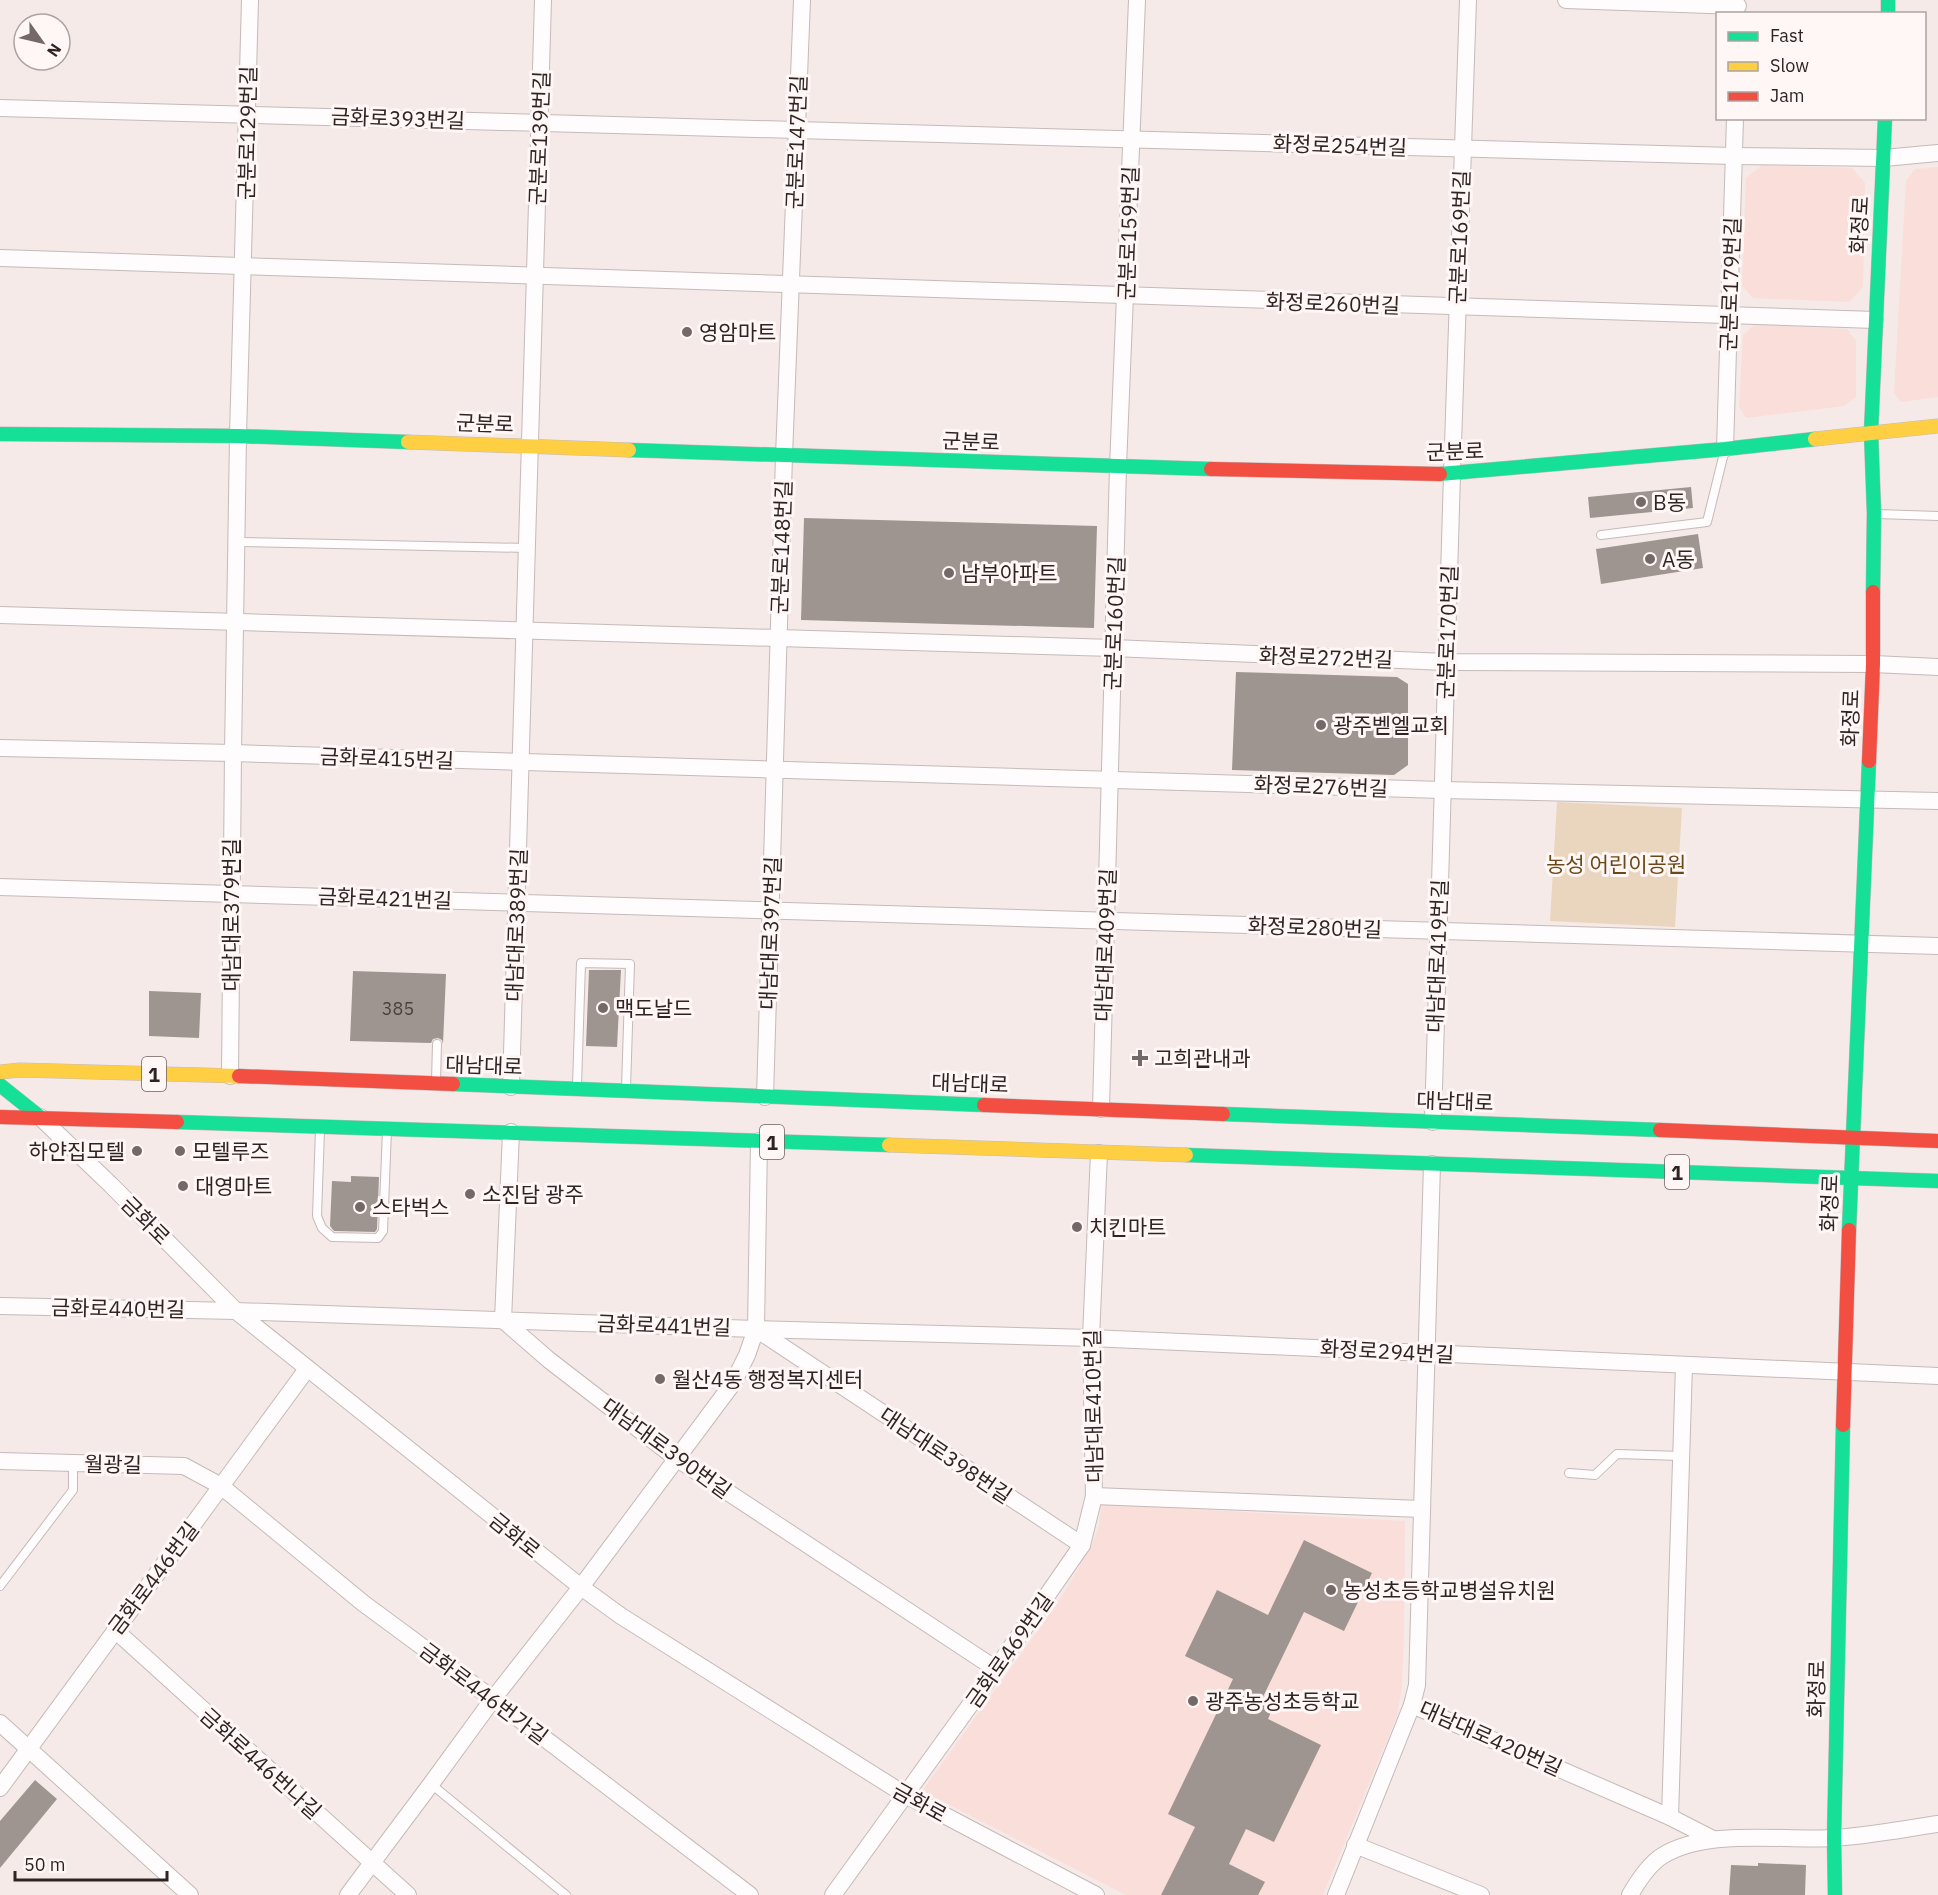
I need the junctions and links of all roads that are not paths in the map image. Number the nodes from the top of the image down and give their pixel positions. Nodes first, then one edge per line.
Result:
1 (250, 0) edge
2 (543, 0) edge
3 (802, 0) edge
4 (1137, 0) edge
5 (1468, 0) edge
6 (1566, 0) edge
7 (1738, 7) edge
8 (0, 108) edge
9 (247, 114) junction
10 (1735, 120) edge
11 (1885, 120) edge
12 (540, 122) junction
13 (797, 130) junction
14 (1132, 139) junction
15 (1462, 148) junction
16 (1938, 153) edge
17 (1734, 156) junction
18 (1884, 158) junction
19 (0, 258) edge
20 (244, 266) junction
21 (535, 276) junction
22 (791, 284) junction
23 (1126, 296) junction
24 (1457, 307) junction
25 (1729, 315) junction
26 (1875, 320) junction
27 (1938, 426) edge
28 (1871, 432) junction
29 (0, 434) edge
30 (238, 436) junction
31 (531, 446) junction
32 (1725, 449) junction
33 (784, 456) junction
34 (1118, 467) junction
35 (1452, 474) junction
36 (1874, 513) junction
37 (1938, 516) edge
38 (1601, 535) dead end
39 (238, 542) junction
40 (527, 548) junction
41 (0, 615) edge
42 (236, 622) junction
43 (525, 630) junction
44 (779, 638) junction
45 (1113, 648) junction
46 (1446, 662) junction
47 (1873, 663) junction
48 (1938, 666) edge
49 (0, 748) edge
50 (233, 753) junction
51 (521, 762) junction
52 (775, 770) junction
53 (1110, 780) junction
54 (1442, 790) junction
55 (1867, 798) junction
56 (1938, 801) edge
57 (0, 887) edge
58 (232, 893) junction
59 (516, 902) junction
60 (771, 910) junction
61 (1106, 920) junction
62 (1438, 931) junction
63 (1860, 943) junction
64 (1938, 946) edge
65 (438, 1044) dead end
66 (0, 1072) edge
67 (230, 1076) junction
68 (436, 1084) junction
69 (0, 1085) edge
70 (511, 1087) junction
71 (577, 1089) junction
72 (626, 1091) junction
73 (765, 1097) junction
74 (1101, 1109) junction
75 (0, 1117) edge
76 (40, 1117) junction
77 (1433, 1122) junction
78 (320, 1127) junction
79 (387, 1128) junction
80 (511, 1132) junction
81 (1852, 1136) junction
82 (1938, 1140) edge
83 (759, 1141) junction
84 (1099, 1153) junction
85 (1432, 1164) junction
86 (1851, 1177) junction
87 (1938, 1181) edge
88 (0, 1306) edge
89 (236, 1311) junction
90 (503, 1320) junction
91 (756, 1329) junction
92 (1091, 1338) junction
93 (1426, 1352) junction
94 (1684, 1365) junction
95 (307, 1369) junction
96 (1844, 1372) junction
97 (1938, 1376) edge
98 (1681, 1456) junction
99 (676, 1458) junction
100 (0, 1461) edge
101 (73, 1463) junction
102 (1569, 1473) dead end
103 (221, 1486) junction
104 (1094, 1496) junction
105 (1421, 1509) junction
106 (1082, 1545) junction
107 (0, 1586) edge
108 (581, 1587) junction
109 (115, 1630) junction
110 (996, 1669) junction
111 (493, 1699) junction
112 (1412, 1705) junction
113 (0, 1723) edge
114 (28, 1749) junction
115 (431, 1785) junction
116 (0, 1788) edge
117 (904, 1794) junction
118 (1670, 1817) junction
119 (1938, 1824) edge
120 (1834, 1838) junction
121 (1713, 1839) junction
122 (1355, 1845) junction
123 (371, 1863) junction
124 (190, 1895) edge
125 (348, 1895) edge
126 (408, 1895) edge
127 (566, 1895) edge
128 (750, 1895) edge
129 (833, 1895) edge
130 (1096, 1895) edge
131 (1336, 1895) edge
132 (1481, 1895) edge
133 (1630, 1895) edge
134 (1835, 1895) edge

1 - 9 street, 군분로129번길
2 - 12 street, 군분로139번길
3 - 13 street, 군분로147번길
4 - 14 street, 군분로159번길
5 - 15 street, 군분로169번길
6 - 7 street
8 - 9 street, 금화로393번길
9 - 12 street, 금화로393번길
9 - 20 street, 군분로129번길
10 - 17 street, 군분로179번길
11 - 18 main road, 화정로
12 - 13 street, 금화로393번길
12 - 21 street, 군분로139번길
13 - 14 street, 화정로254번길
13 - 22 street, 군분로147번길
14 - 15 street, 화정로254번길
14 - 23 street, 군분로159번길
15 - 17 street, 화정로254번길
15 - 24 street, 군분로169번길
16 - 18 street, 화정로254번길
17 - 18 street, 화정로254번길
17 - 25 street, 군분로179번길
18 - 26 main road, 화정로
19 - 20 street
20 - 21 street
20 - 30 street, 군분로129번길
21 - 22 street
21 - 31 street, 군분로139번길
22 - 23 street, 화정로260번길
22 - 33 street, 군분로147번길
23 - 24 street, 화정로260번길
23 - 34 street, 군분로159번길
24 - 25 street, 화정로260번길
24 - 35 street, 군분로169번길
25 - 26 street, 화정로260번길
25 - 32 street, 군분로179번길
26 - 28 main road, 화정로
27 - 28 main road, 군분로
28 - 32 main road, 군분로
28 - 36 main road, 화정로
29 - 30 main road, 군분로
30 - 31 main road, 군분로
30 - 39 street, 군분로129번길
31 - 33 main road, 군분로
31 - 40 street, 군분로139번길
32 - 35 main road, 군분로
32 - 38 lane
33 - 34 main road, 군분로
33 - 44 street, 군분로148번길
34 - 35 main road, 군분로
34 - 45 street, 군분로160번길
35 - 46 street, 군분로170번길
36 - 37 lane
36 - 47 main road, 화정로
39 - 40 lane
39 - 42 street, 군분로129번길
40 - 43 street, 군분로139번길
41 - 42 street, 군분로148번길
42 - 43 street, 군분로148번길
42 - 50 street, 대남대로379번길
43 - 44 street, 군분로148번길
43 - 51 street, 대남대로389번길
44 - 45 street, 화정로272번길
44 - 52 street, 군분로148번길
45 - 46 street, 화정로272번길
45 - 53 street, 군분로160번길
46 - 47 street, 화정로272번길
46 - 54 street, 군분로170번길
47 - 48 street, 화정로272번길
47 - 55 main road, 화정로
49 - 50 street, 금화로415번길
50 - 51 street, 금화로415번길
50 - 58 street, 대남대로379번길
51 - 52 street, 금화로415번길
51 - 59 street, 대남대로389번길
52 - 53 street, 화정로276번길
52 - 60 street, 대남대로397번길
53 - 54 street, 화정로276번길
53 - 61 street, 대남대로409번길
54 - 55 street, 화정로276번길
54 - 62 street, 대남대로419번길
55 - 56 street, 화정로276번길
55 - 63 main road, 화정로
57 - 58 street, 금화로421번길
58 - 59 street, 금화로421번길
58 - 67 street, 대남대로379번길
59 - 60 street, 금화로421번길
59 - 70 street, 대남대로389번길
60 - 61 street, 화정로280번길
60 - 73 street, 대남대로397번길
61 - 62 street, 화정로280번길
61 - 74 street, 대남대로409번길
62 - 63 street, 화정로280번길
62 - 77 street, 대남대로419번길
63 - 64 street, 화정로280번길
63 - 81 main road, 화정로
65 - 68 lane
66 - 67 main road, 대남대로 / 1
67 - 68 main road, 대남대로 / 1
68 - 70 main road, 대남대로 / 1
69 - 76 main road, 금화로
70 - 71 main road, 대남대로 / 1
71 - 72 main road, 대남대로 / 1
71 - 72 lane
72 - 73 main road, 대남대로 / 1
73 - 74 main road, 대남대로 / 1
74 - 77 main road, 대남대로 / 1
75 - 76 main road, 1
76 - 78 main road, 1
76 - 89 street, 금화로
77 - 81 main road, 대남대로 / 1
78 - 79 main road, 1
78 - 79 lane
79 - 80 main road, 1
80 - 83 main road, 1
80 - 90 street
81 - 82 main road, 대남대로 / 1
81 - 86 main road, 화정로
83 - 84 main road, 1
83 - 91 street
84 - 85 main road, 1
84 - 92 street, 대남대로410번길
85 - 86 main road, 1
85 - 93 street, 대남대로420번길
86 - 87 main road, 1
86 - 96 main road, 화정로
88 - 89 street, 금화로440번길
89 - 90 street, 금화로441번길
89 - 95 street, 금화로
90 - 91 street, 금화로441번길
90 - 99 street, 대남대로390번길
91 - 92 street, 금화로441번길
91 - 99 street
91 - 106 street, 대남대로398번길
92 - 93 street, 화정로294번길
92 - 104 street, 대남대로410번길
93 - 94 street, 화정로294번길
93 - 105 street, 대남대로420번길
94 - 96 street, 화정로294번길
94 - 98 street
95 - 103 street, 금화로446번길
95 - 108 street, 금화로
96 - 97 street, 화정로294번길
96 - 120 main road, 화정로
98 - 102 lane
98 - 118 street
99 - 108 street
99 - 110 street, 대남대로390번길
100 - 101 street, 월광길
101 - 103 street, 월광길
101 - 107 lane
103 - 109 street, 금화로446번길
103 - 111 street, 금화로446번가길
104 - 105 street, 대남대로410번길
104 - 106 street, 금화로469번길
105 - 112 street, 대남대로420번길
106 - 110 street, 금화로469번길
108 - 111 street
108 - 117 street, 금화로
109 - 114 street, 금화로446번길
109 - 123 street, 금화로446번나길
110 - 117 street, 금화로469번길
111 - 115 street
111 - 128 street, 금화로446번가길
112 - 118 street, 대남대로420번길
112 - 122 street
113 - 114 street
114 - 116 street, 금화로446번길
114 - 124 street
115 - 123 street
115 - 127 lane
117 - 129 street, 금화로469번길
117 - 130 street, 금화로
118 - 121 street, 대남대로420번길
119 - 120 street
120 - 121 street
120 - 134 main road, 화정로
121 - 133 street
122 - 131 street
122 - 132 street
123 - 125 street
123 - 126 street, 금화로446번나길

